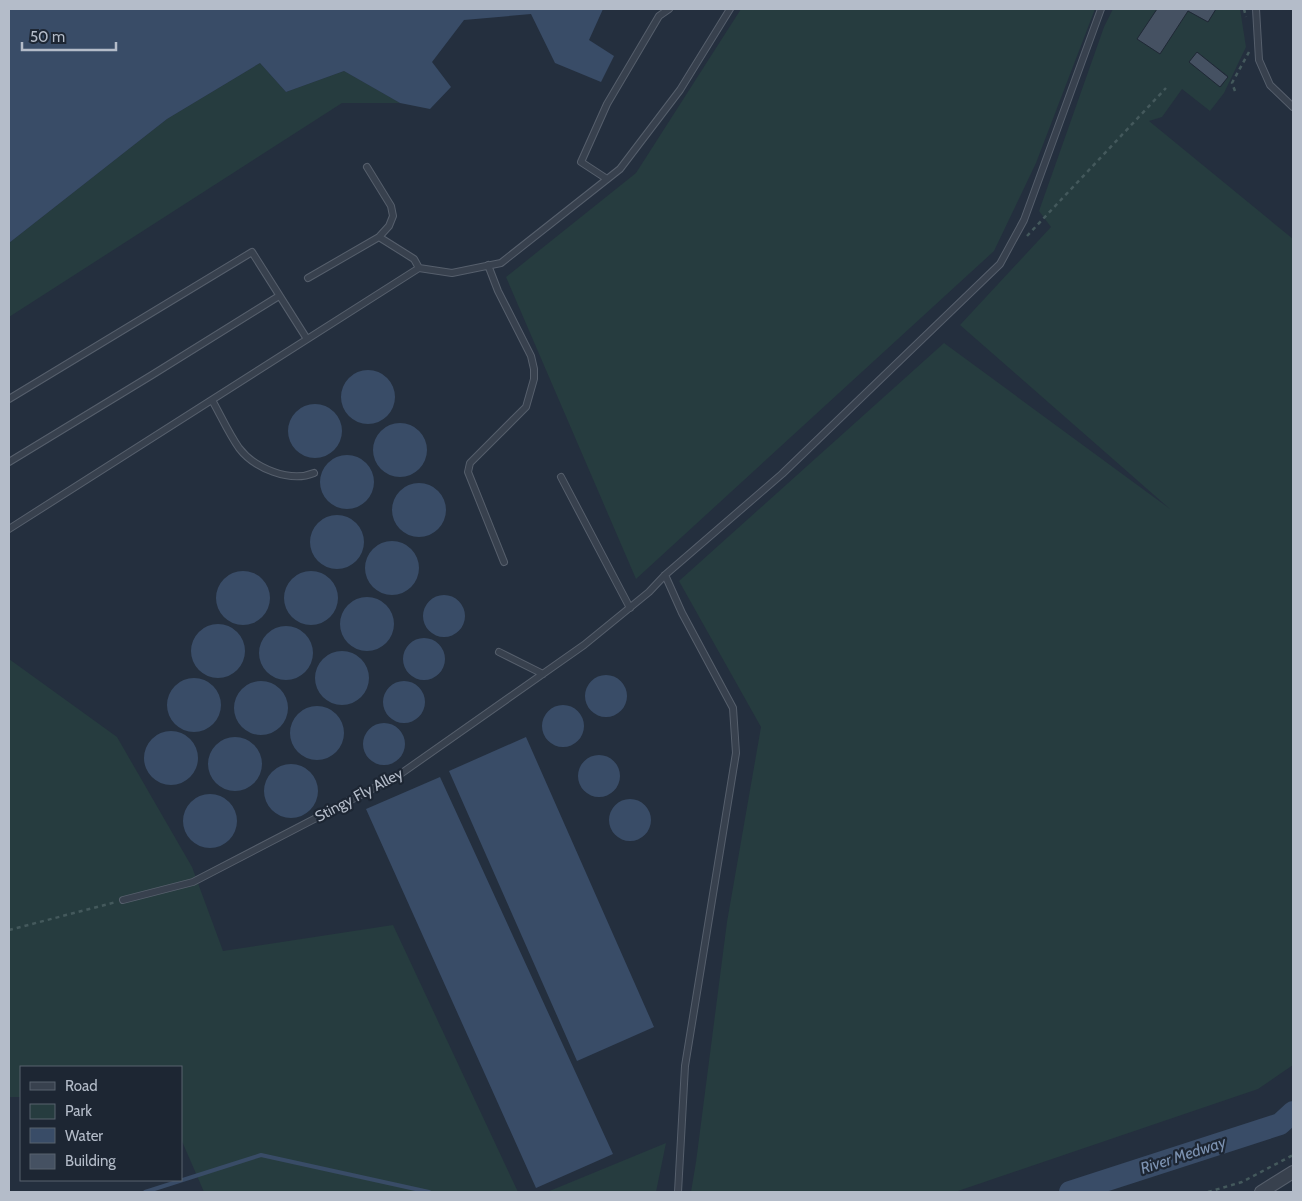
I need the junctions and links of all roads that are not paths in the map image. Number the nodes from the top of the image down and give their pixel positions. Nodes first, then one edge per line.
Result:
1 (669, 9) edge
2 (730, 9) edge
3 (1100, 9) edge
4 (1256, 9) edge
5 (1293, 107) edge
6 (367, 167) dead end
7 (607, 179) junction
8 (379, 238) junction
9 (488, 265) junction
10 (420, 268) junction
11 (308, 278) dead end
12 (279, 296) junction
13 (307, 339) junction
14 (9, 399) edge
15 (212, 400) junction
16 (9, 462) edge
17 (314, 473) dead end
18 (561, 477) dead end
19 (9, 530) edge
20 (504, 562) dead end
21 (665, 575) junction
22 (630, 608) junction
23 (499, 652) dead end
24 (544, 674) junction
25 (123, 900) road end
26 (1293, 1172) edge
27 (678, 1192) edge
28 (1261, 1192) edge

1 - 7 lane
2 - 7 lane
3 - 21 lane, Stingy Fly Alley
4 - 5 lane
6 - 8 lane
7 - 9 lane
8 - 10 lane
8 - 11 lane
9 - 10 lane
9 - 20 lane
10 - 13 lane
12 - 13 lane
12 - 14 lane
12 - 16 lane
13 - 15 lane
15 - 17 lane
15 - 19 lane
18 - 22 lane
21 - 22 lane, Stingy Fly Alley
21 - 27 lane
22 - 24 lane, Stingy Fly Alley
23 - 24 lane
24 - 25 lane, Stingy Fly Alley
26 - 28 street

